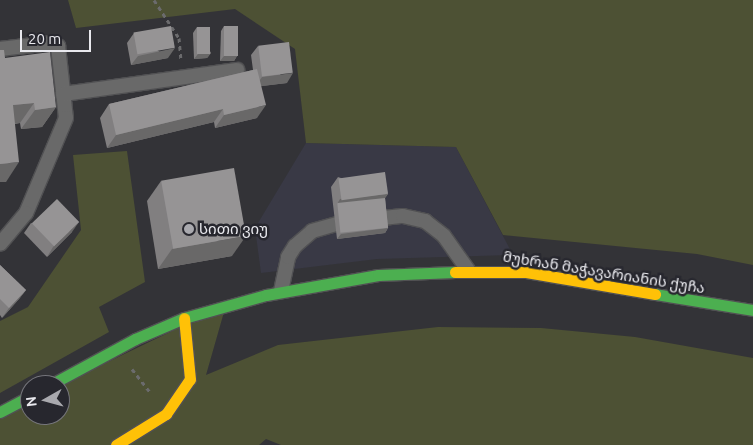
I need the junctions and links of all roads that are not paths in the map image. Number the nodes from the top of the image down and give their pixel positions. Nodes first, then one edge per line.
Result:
1 (0, 49) edge
2 (237, 70) dead end
3 (64, 94) junction
4 (383, 218) edge
5 (336, 224) dead end
6 (0, 244) edge
7 (468, 270) junction
8 (281, 291) junction
9 (753, 310) edge
10 (184, 318) junction
11 (68, 375) edge
12 (20, 401) edge
13 (0, 412) edge
14 (116, 445) edge

1 - 3 lane
2 - 3 lane
3 - 6 lane
4 - 7 lane
5 - 8 lane
7 - 8 main road, მუხრან მაჭავარიანის ქუჩა
7 - 9 main road, მუხრან მაჭავარიანის ქუჩა
8 - 10 main road, მუხრან მაჭავარიანის ქუჩა
10 - 11 main road, მუხრან მაჭავარიანის ქუჩა
10 - 14 main road
12 - 13 main road

